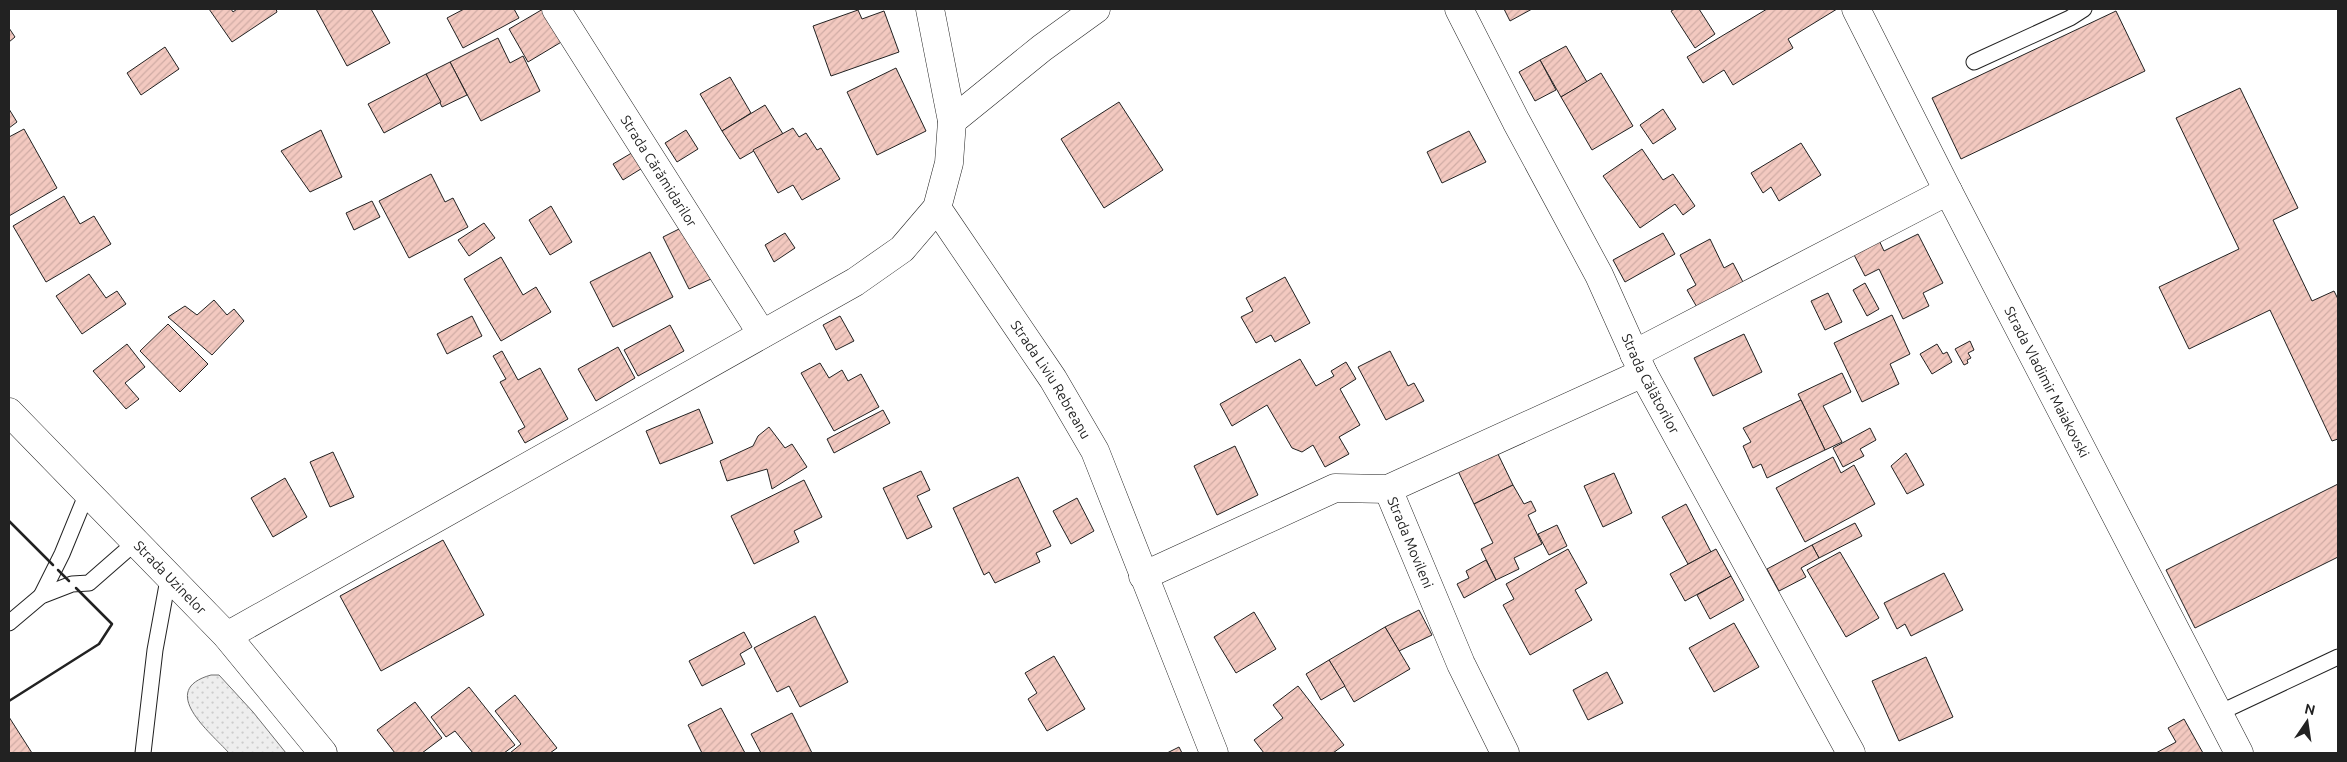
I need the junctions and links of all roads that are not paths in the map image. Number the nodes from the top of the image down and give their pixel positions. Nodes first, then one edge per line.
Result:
1 (556, 9) edge
2 (930, 9) edge
3 (1096, 9) edge
4 (1459, 9) edge
5 (1856, 9) edge
6 (2084, 9) edge
7 (1974, 62) dead end
8 (952, 120) junction
9 (1948, 191) junction
10 (937, 208) junction
11 (762, 334) junction
12 (1639, 363) junction
13 (9, 412) edge
14 (1388, 489) junction
15 (87, 493) junction
16 (137, 541) junction
17 (169, 574) junction
18 (1143, 576) junction
19 (41, 596) junction
20 (9, 623) edge
21 (227, 636) junction
22 (2338, 657) edge
23 (2219, 713) junction
24 (144, 753) edge
25 (323, 753) edge
26 (1214, 753) edge
27 (1505, 753) edge
28 (1851, 753) edge
29 (2239, 753) edge

1 - 11 street, Strada Cărămidarilor
2 - 8 street
3 - 8 street
4 - 12 street, Strada Călătorilor
5 - 9 street, Strada Vladimir Maiakovski
6 - 7 lane
8 - 10 street
9 - 12 street
9 - 23 street, Strada Vladimir Maiakovski
10 - 11 street
10 - 18 street, Strada Liviu Rebreanu
11 - 21 street
12 - 14 street
12 - 28 street, Strada Călătorilor
13 - 15 street, Strada Uzinelor
14 - 18 street, Strada Movileni
14 - 27 street, Strada Movileni
15 - 16 street, Strada Uzinelor
15 - 19 lane
16 - 17 street, Strada Uzinelor
16 - 19 lane
17 - 21 street, Strada Uzinelor
17 - 24 lane
18 - 26 street, Strada Liviu Rebreanu
19 - 20 lane
21 - 25 street, Strada Uzinelor
22 - 23 lane
23 - 29 street, Strada Vladimir Maiakovski

